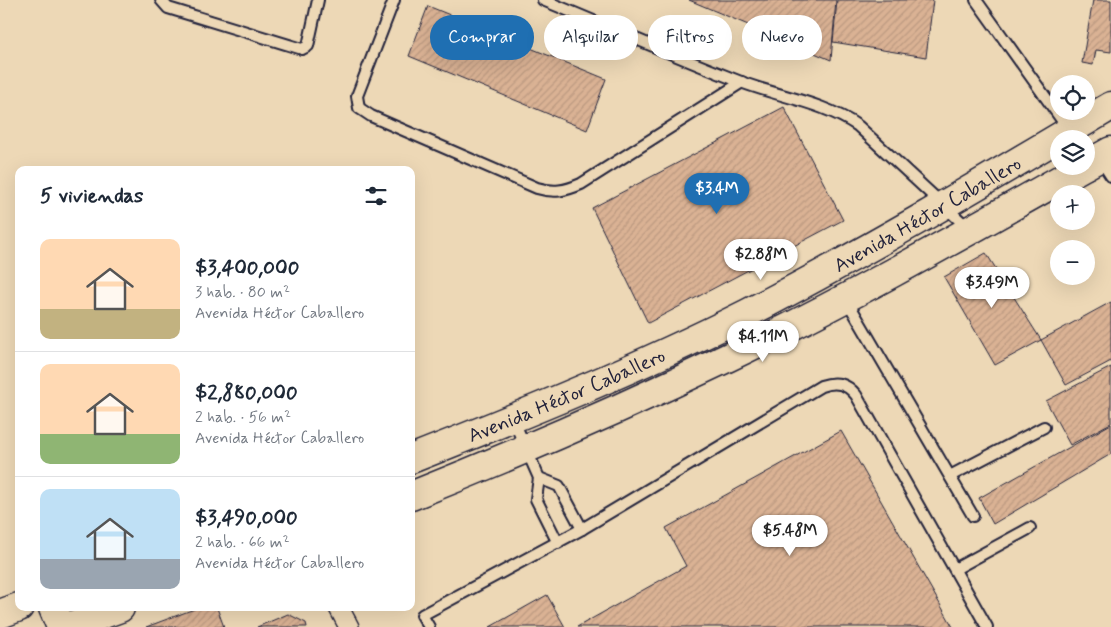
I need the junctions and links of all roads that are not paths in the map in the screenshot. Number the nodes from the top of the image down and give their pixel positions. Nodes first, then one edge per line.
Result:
1 (161, 0) edge
2 (318, 0) edge
3 (394, 0) edge
4 (543, 0) edge
5 (976, 0) edge
6 (742, 82) junction
7 (1111, 106) edge
8 (1068, 130) edge
9 (1071, 130) edge
10 (1050, 142) edge
11 (1098, 163) edge
12 (943, 206) junction
13 (970, 230) junction
14 (845, 298) junction
15 (513, 418) junction
16 (1044, 427) dead end
17 (526, 450) junction
18 (415, 456) edge
19 (950, 476) junction
20 (539, 478) junction
21 (415, 494) edge
22 (973, 516) dead end
23 (1030, 528) dead end
24 (582, 529) junction
25 (558, 543) junction
26 (955, 569) junction
27 (15, 608) edge
28 (54, 611) edge
29 (112, 611) edge
30 (341, 611) edge
31 (0, 614) edge
32 (61, 627) edge
33 (68, 627) edge
34 (349, 627) edge
35 (429, 627) edge
36 (987, 627) edge

1 - 2 lane
3 - 6 lane
4 - 6 lane
5 - 8 lane
6 - 12 lane
7 - 9 main road, Avenida Héctor Caballero
10 - 12 main road, Avenida Héctor Caballero
11 - 13 main road, Avenida Héctor Caballero
12 - 13 lane
12 - 15 main road, Avenida Héctor Caballero
13 - 14 main road, Avenida Héctor Caballero
14 - 17 main road, Avenida Héctor Caballero
14 - 19 lane
15 - 17 lane
15 - 18 main road, Avenida Héctor Caballero
16 - 19 lane
17 - 20 lane
17 - 21 main road, Avenida Héctor Caballero
19 - 22 lane
20 - 24 lane
20 - 25 lane
23 - 26 lane
24 - 25 lane
24 - 26 lane
25 - 35 lane
26 - 36 lane
27 - 31 main road
28 - 32 main road
29 - 33 main road
30 - 34 street

